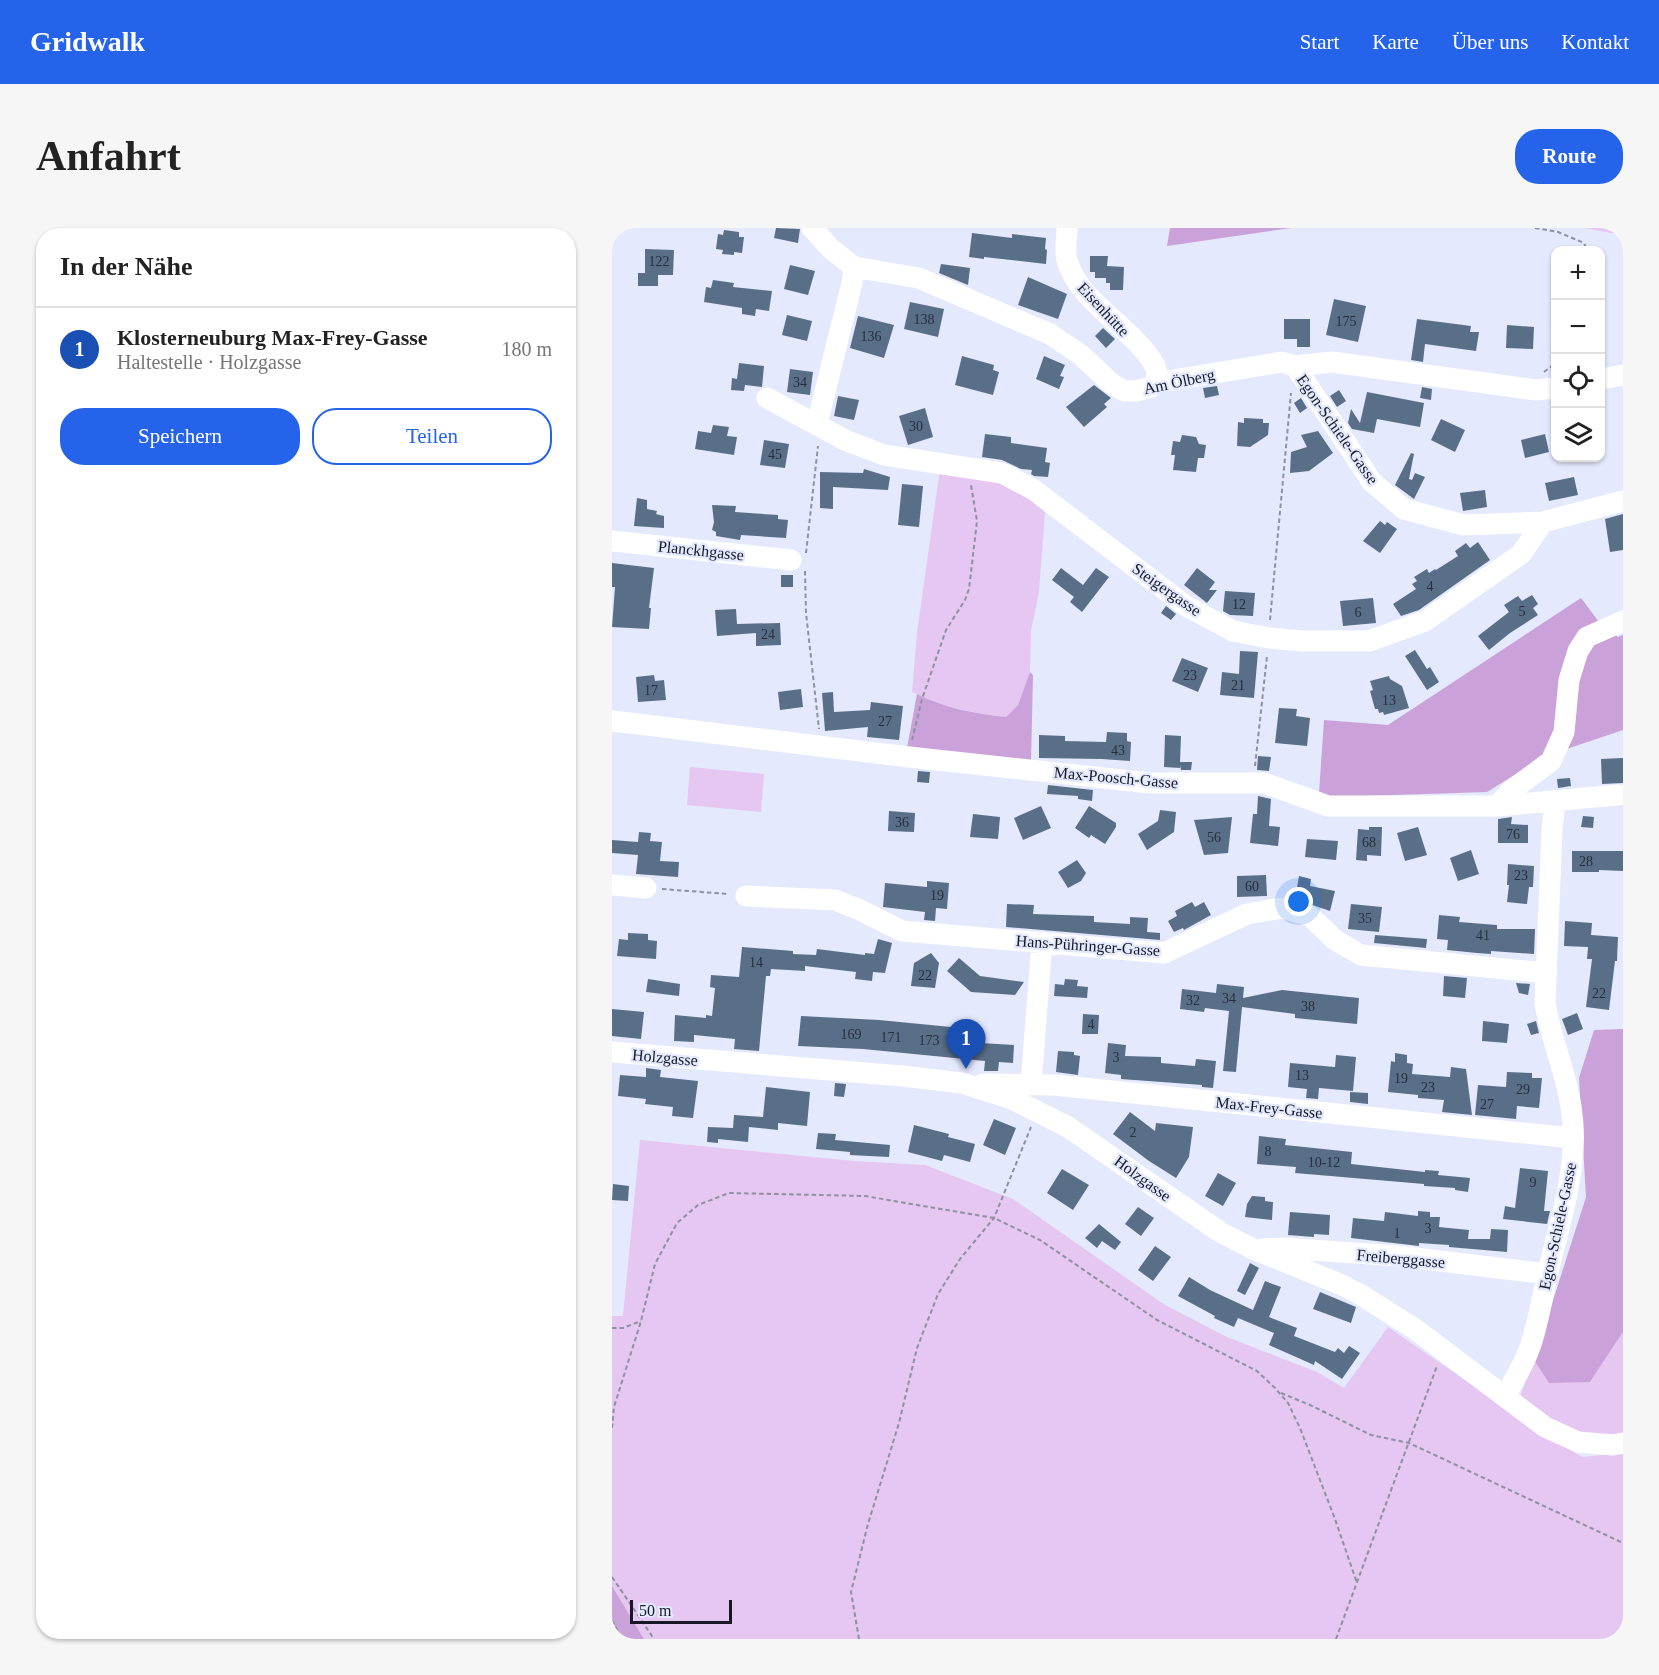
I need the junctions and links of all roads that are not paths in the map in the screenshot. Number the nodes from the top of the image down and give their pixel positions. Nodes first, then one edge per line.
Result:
1 (812, 228) edge
2 (1067, 228) edge
3 (854, 267) junction
4 (1295, 366) junction
5 (1623, 375) edge
6 (1605, 378) edge
7 (1155, 383) junction
8 (1551, 388) edge
9 (767, 398) dead end
10 (819, 426) junction
11 (1623, 501) edge
12 (1543, 522) junction
13 (612, 541) edge
14 (801, 561) road end
15 (1623, 621) edge
16 (612, 721) edge
17 (1618, 795) dead end
18 (1555, 801) junction
19 (1497, 806) junction
20 (612, 885) edge
21 (646, 888) road end
22 (746, 896) road end
23 (1042, 942) junction
24 (1546, 973) junction
25 (612, 1052) edge
26 (965, 1084) junction
27 (1031, 1084) junction
28 (1054, 1084) junction
29 (1044, 1114) junction
30 (1573, 1138) junction
31 (1253, 1249) junction
32 (1348, 1253) junction
33 (1548, 1274) junction
34 (1342, 1285) junction
35 (1505, 1396) junction
36 (1623, 1443) edge

1 - 3 street, Am Ölberg
2 - 7 street, Eisenhütte
3 - 7 street, Am Ölberg
3 - 10 street
4 - 7 street, Am Ölberg
4 - 8 street, Am Ölberg
4 - 12 street, Egon-Schiele-Gasse
5 - 6 street
9 - 10 street, Steigergasse
10 - 12 street, Steigergasse
11 - 12 street, Egon-Schiele-Gasse
13 - 14 street, Planckhgasse
15 - 19 street
16 - 19 street, Max-Poosch-Gasse
17 - 18 street, Max-Poosch-Gasse
18 - 19 street, Max-Poosch-Gasse
18 - 24 street, Egon-Schiele-Gasse
20 - 21 street
22 - 23 street, Hans-Pühringer-Gasse
23 - 24 street, Hans-Pühringer-Gasse
23 - 27 street
24 - 30 street, Egon-Schiele-Gasse
25 - 26 street, Holzgasse
26 - 27 street, Max-Frey-Gasse
26 - 29 street, Holzgasse
27 - 28 street, Max-Frey-Gasse
28 - 29 street
28 - 30 street, Max-Frey-Gasse
29 - 31 street, Holzgasse
30 - 33 street, Egon-Schiele-Gasse
31 - 32 street, Freiberggasse
31 - 34 street, Holzgasse
32 - 33 street, Freiberggasse
32 - 34 street
33 - 35 street, Egon-Schiele-Gasse
34 - 35 street, Holzgasse
35 - 36 street, Holzgasse

